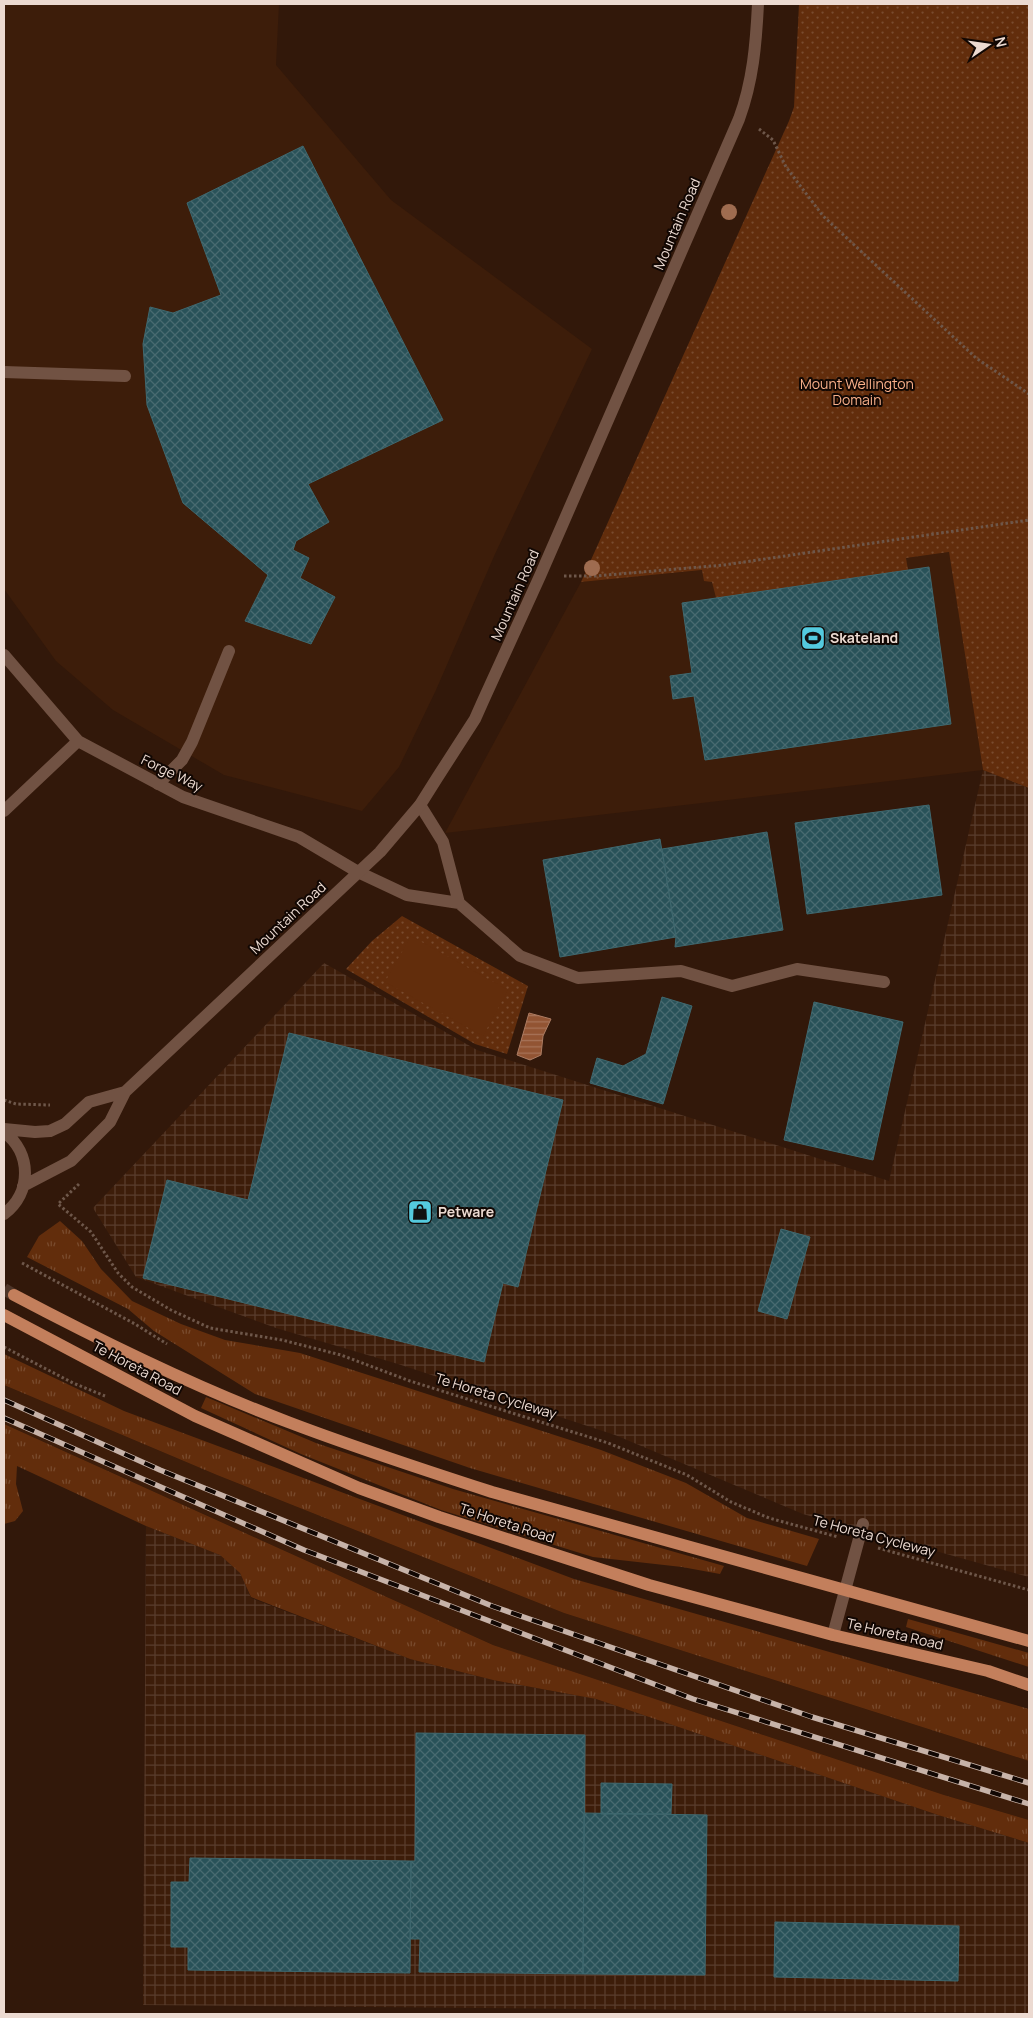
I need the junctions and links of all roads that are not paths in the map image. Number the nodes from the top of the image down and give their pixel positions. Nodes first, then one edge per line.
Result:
1 (758, 4) edge
2 (4, 372) edge
3 (124, 376) dead end
4 (229, 651) dead end
5 (4, 655) edge
6 (78, 741) junction
7 (158, 784) junction
8 (420, 805) junction
9 (4, 811) edge
10 (358, 872) junction
11 (459, 904) junction
12 (884, 982) dead end
13 (125, 1092) junction
14 (4, 1131) edge
15 (23, 1186) junction
16 (4, 1214) edge
17 (14, 1295) tunnel mouth
18 (4, 1315) edge
19 (863, 1524) dead end
20 (845, 1589) junction
21 (833, 1635) junction
22 (1029, 1641) edge
23 (1029, 1685) edge

1 - 8 street, Mountain Road
2 - 3 street
4 - 7 street
5 - 6 street, Forge Way
6 - 7 street, Forge Way
6 - 9 street
7 - 10 street, Forge Way
8 - 10 street, Mountain Road
8 - 11 street
10 - 11 street, Forge Way
10 - 13 street, Mountain Road
11 - 12 street
13 - 14 street, Mountain Road
13 - 15 street, Mountain Road
14 - 15 street
15 - 16 street
17 - 20 main road, Te Horeta Road
18 - 21 main road, Te Horeta Road
19 - 20 street
20 - 21 street
20 - 22 main road, Te Horeta Road
21 - 23 main road, Te Horeta Road

